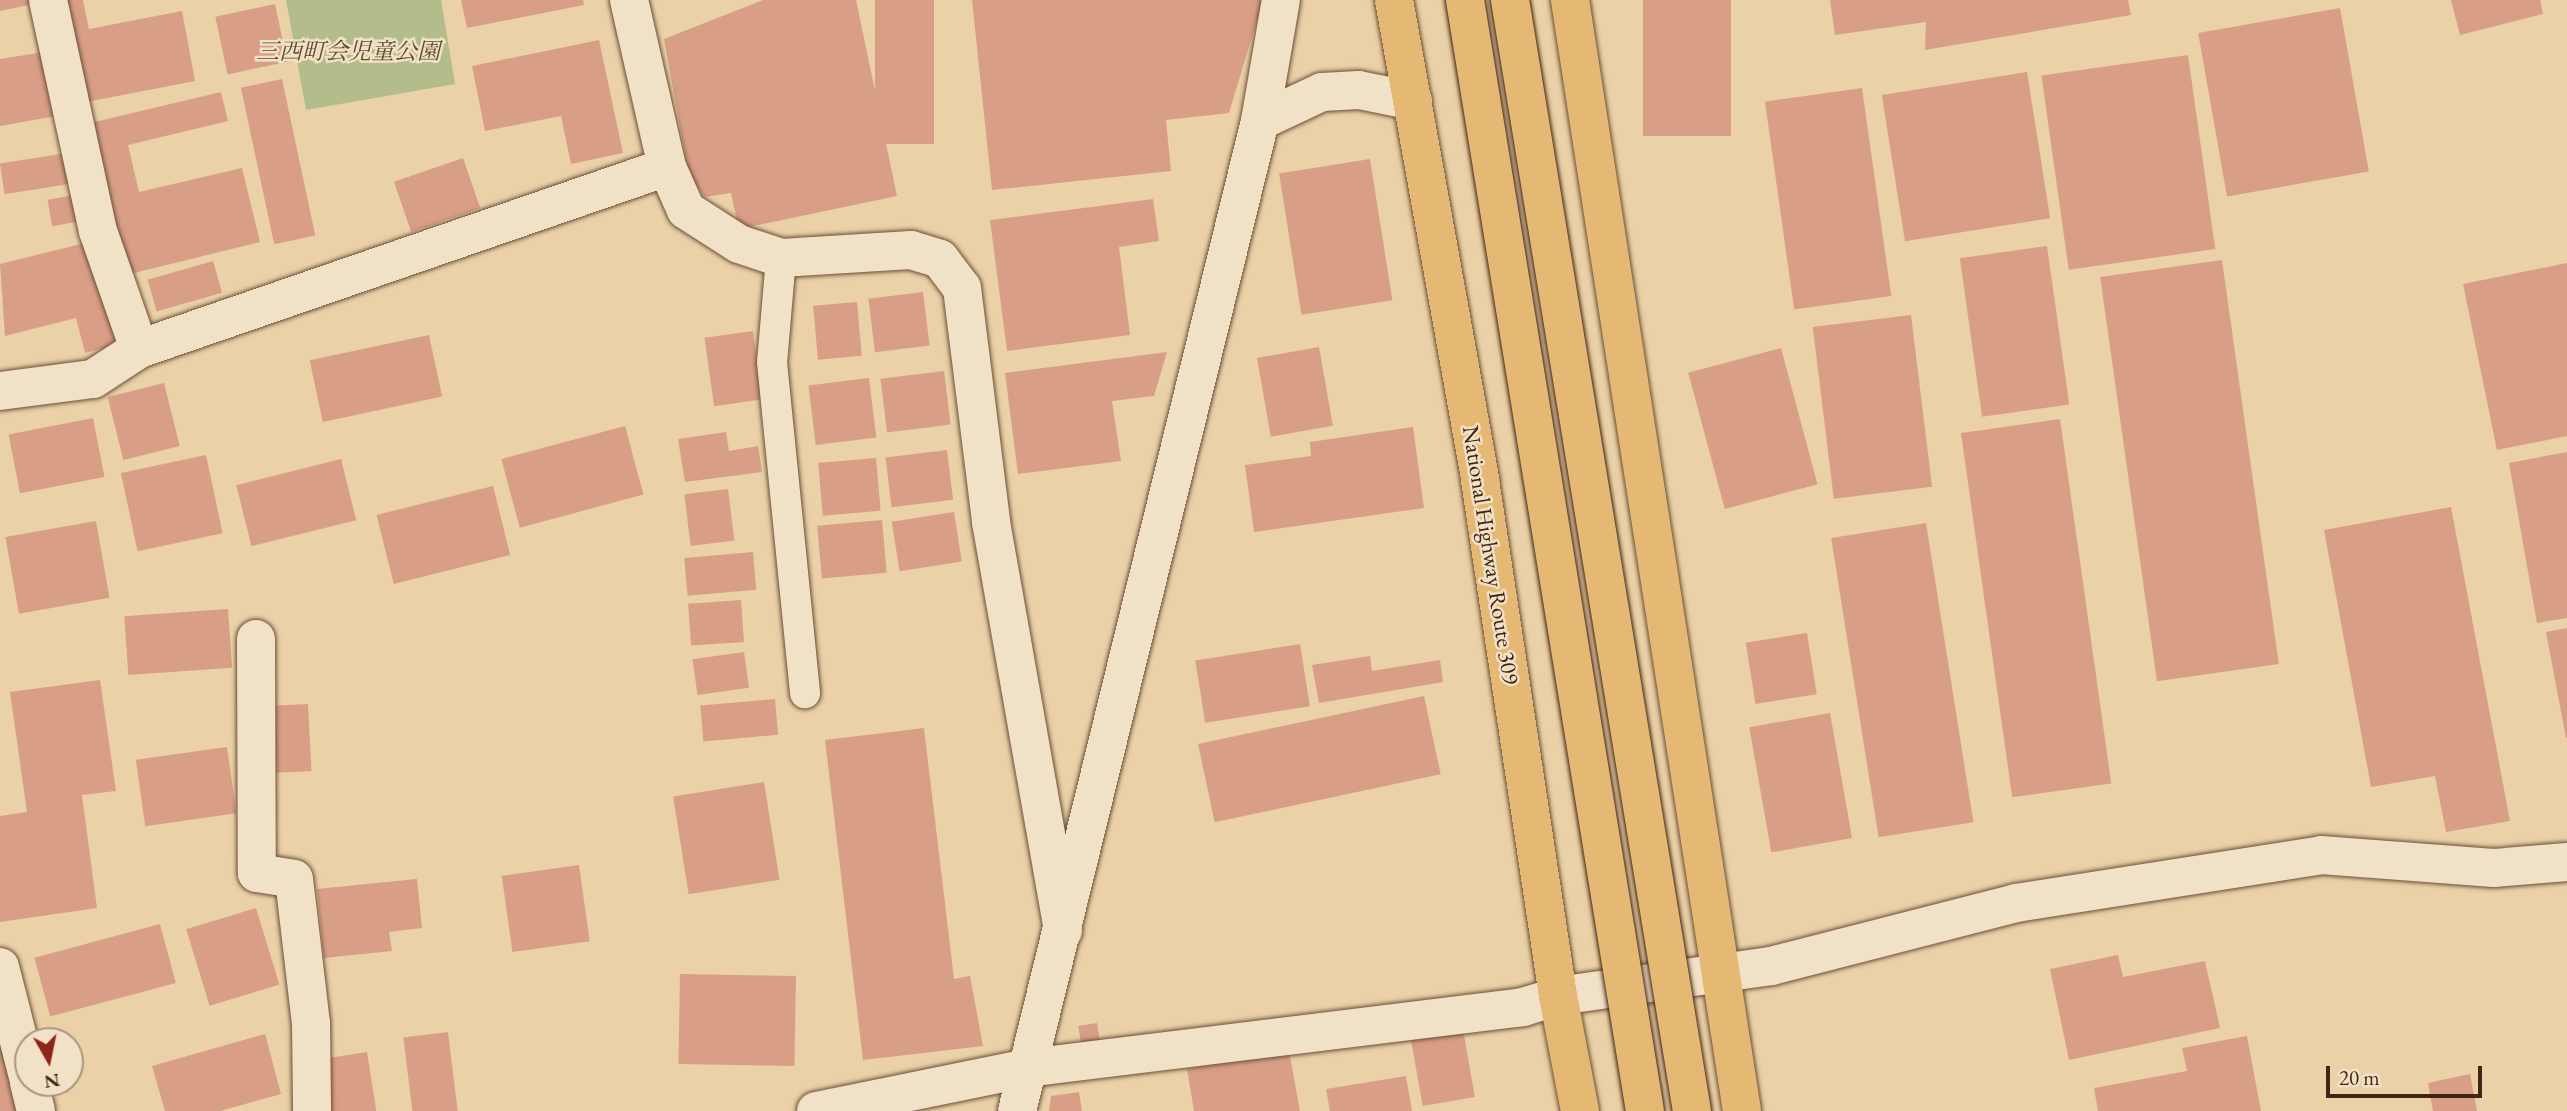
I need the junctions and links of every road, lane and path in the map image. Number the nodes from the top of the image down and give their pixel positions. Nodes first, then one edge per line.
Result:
1 (48, 0) edge
2 (629, 0) edge
3 (1282, 0) edge
4 (1394, 0) edge
5 (1465, 0) edge
6 (1510, 0) edge
7 (1570, 0) edge
8 (1412, 102) junction
9 (1260, 121) junction
10 (667, 167) junction
11 (781, 258) junction
12 (139, 349) junction
13 (0, 391) edge
14 (256, 639) dead end
15 (805, 693) dead end
16 (2567, 862) edge
17 (1063, 933) junction
18 (0, 967) edge
19 (1721, 974) junction
20 (1558, 996) junction
21 (15, 1027) edge
22 (1027, 1068) junction
23 (312, 1111) edge
24 (816, 1111) edge
25 (1017, 1111) edge
26 (1580, 1111) edge
27 (1645, 1111) edge
28 (1692, 1111) edge
29 (1742, 1111) edge

1 - 12 street
2 - 10 street
3 - 9 street
4 - 8 highway, National Highway Route 309
5 - 27 highway, bridge
6 - 28 highway, bridge
7 - 19 highway
8 - 9 street
8 - 20 highway, National Highway Route 309
9 - 17 street
10 - 11 street
10 - 12 street
11 - 15 lane
11 - 17 street
12 - 13 street
14 - 23 street
16 - 19 street
17 - 22 street
18 - 21 street
19 - 20 street
19 - 29 highway
20 - 22 street
20 - 26 highway, National Highway Route 309
22 - 24 street
22 - 25 street

